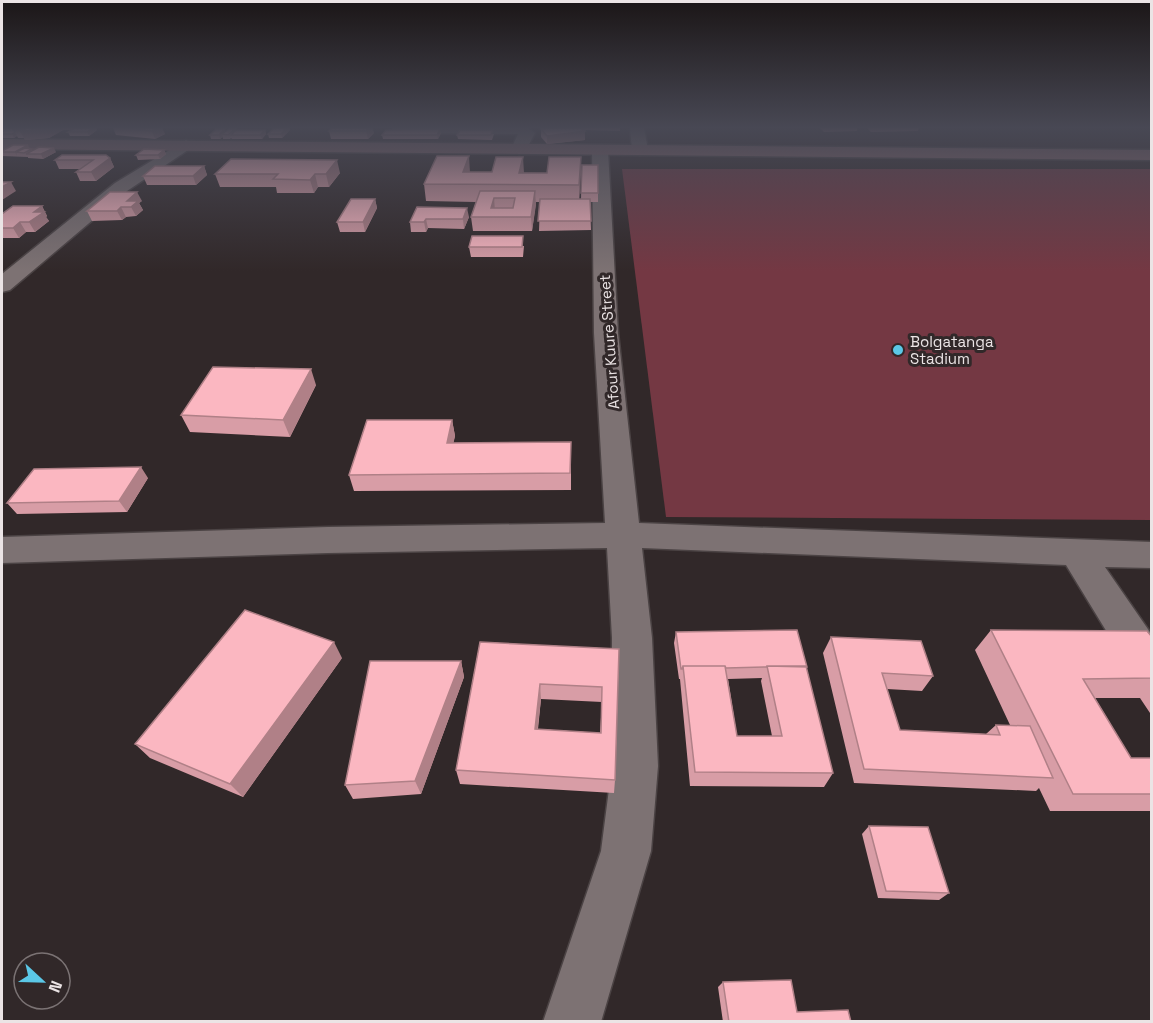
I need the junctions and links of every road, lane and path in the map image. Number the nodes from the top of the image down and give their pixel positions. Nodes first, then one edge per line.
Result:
1 (139, 176) edge
2 (601, 176) edge
3 (2, 285) edge
4 (625, 535) junction
5 (2, 550) edge
6 (1076, 552) junction
7 (1152, 555) edge
8 (1152, 670) edge
9 (572, 1022) edge

1 - 3 street
2 - 4 street, Afour Kuure Street
4 - 5 street
4 - 6 street
4 - 9 street, Afour Kuure Street
6 - 7 street
6 - 8 street

